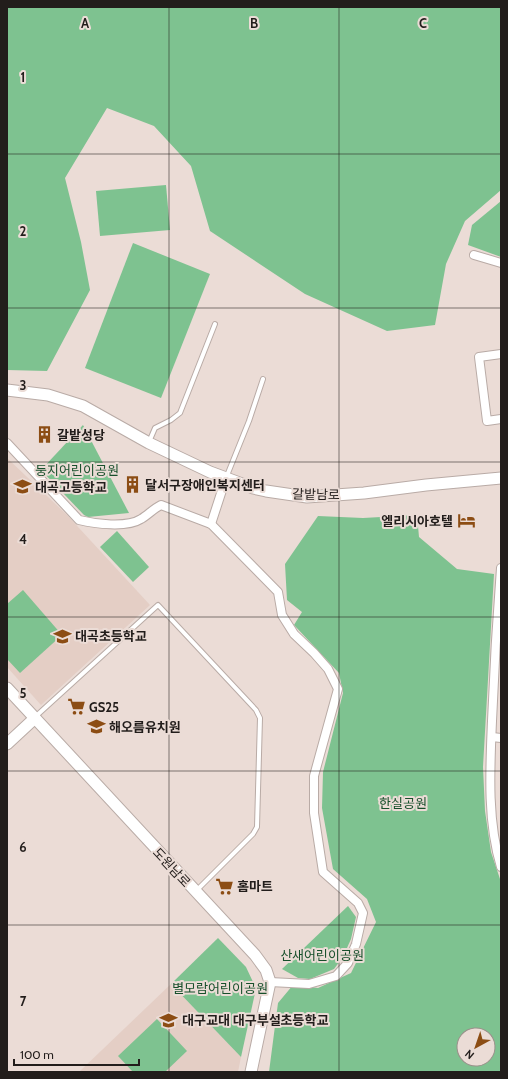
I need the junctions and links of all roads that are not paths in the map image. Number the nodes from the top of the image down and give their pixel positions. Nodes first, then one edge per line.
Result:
1 (474, 255) dead end
2 (501, 263) edge
3 (215, 324) dead end
4 (501, 354) edge
5 (263, 379) dead end
6 (7, 390) edge
7 (501, 419) edge
8 (7, 443) edge
9 (149, 443) junction
10 (226, 478) junction
11 (501, 478) edge
12 (211, 524) junction
13 (501, 568) edge
14 (7, 688) edge
15 (34, 718) junction
16 (492, 737) junction
17 (501, 738) edge
18 (7, 744) edge
19 (501, 867) edge
20 (195, 891) junction
21 (270, 982) junction
22 (251, 1072) edge

1 - 2 street
3 - 9 lane
4 - 7 street
5 - 10 lane
6 - 9 street, 갈밭남로
8 - 12 street
9 - 10 street, 갈밭남로
10 - 11 street, 갈밭남로
10 - 12 street
12 - 21 street
13 - 16 street
14 - 15 street, 도원남로
15 - 18 street
15 - 20 street, 도원남로
15 - 20 lane
16 - 17 street
16 - 19 street
20 - 21 street, 도원남로
21 - 22 street

